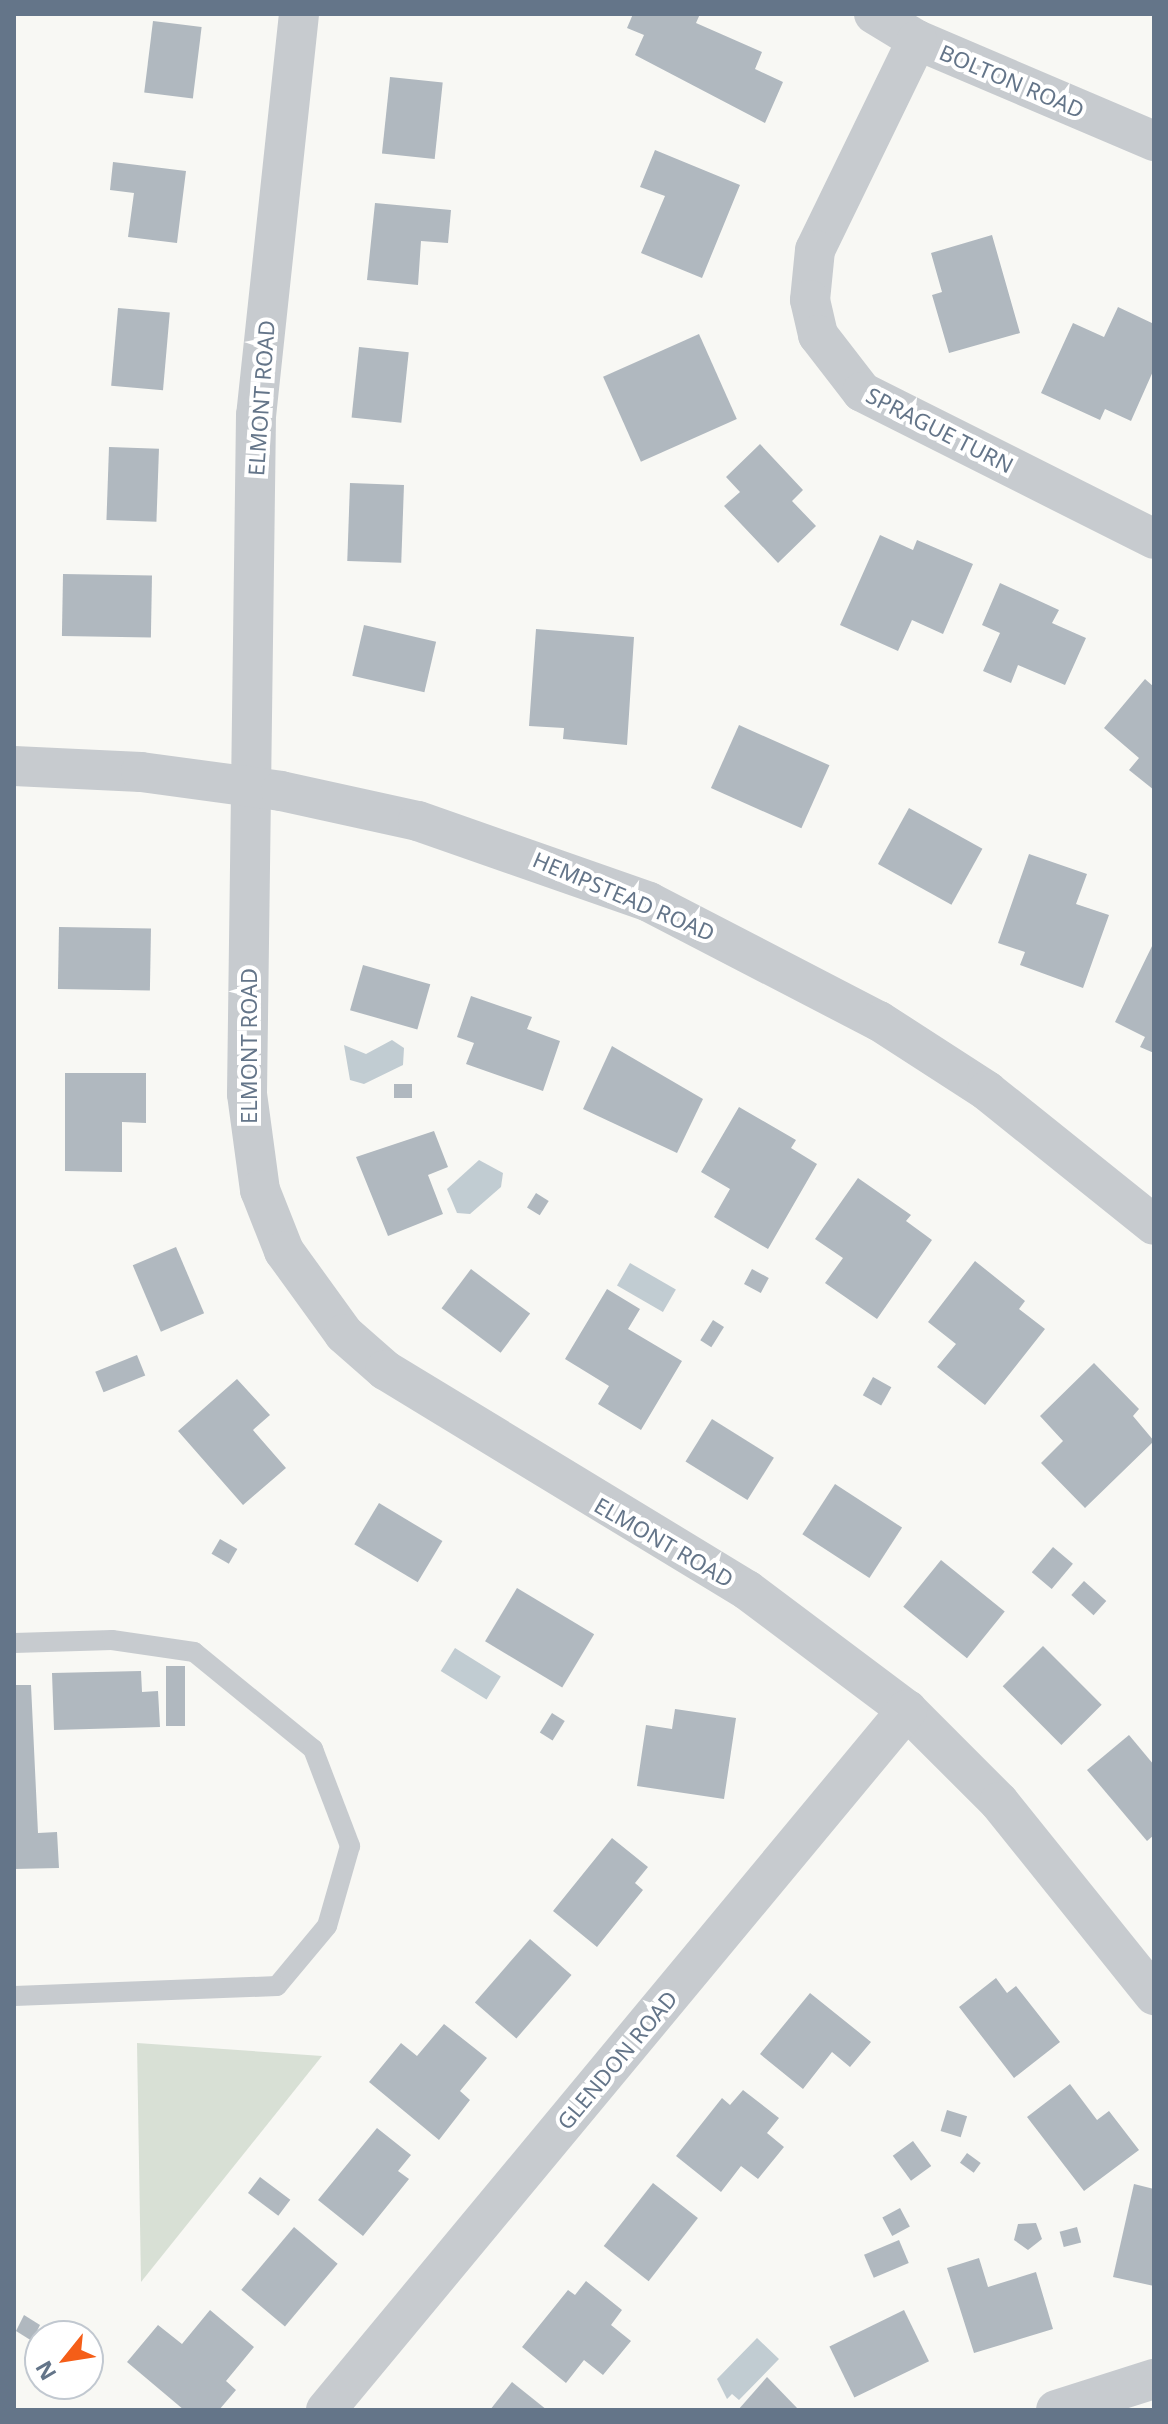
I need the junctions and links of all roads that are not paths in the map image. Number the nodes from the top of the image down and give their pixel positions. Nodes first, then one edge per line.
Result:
1 (299, 14) edge
2 (874, 14) edge
3 (917, 40) junction
4 (1154, 141) edge
5 (1154, 539) edge
6 (14, 766) edge
7 (251, 786) junction
8 (1154, 1225) edge
9 (14, 1643) edge
10 (907, 1710) junction
11 (1154, 1995) edge
12 (14, 1996) edge
13 (1154, 2379) edge
14 (326, 2410) edge
15 (1056, 2410) edge

1 - 7 street, ELMONT ROAD
2 - 3 street, BOLTON ROAD
3 - 4 street, BOLTON ROAD
3 - 5 street, SPRAGUE TURN
6 - 7 street, HEMPSTEAD ROAD
7 - 8 street, HEMPSTEAD ROAD
7 - 10 street, ELMONT ROAD
9 - 12 lane
10 - 11 street, ELMONT ROAD
10 - 14 street, GLENDON ROAD
13 - 15 street

